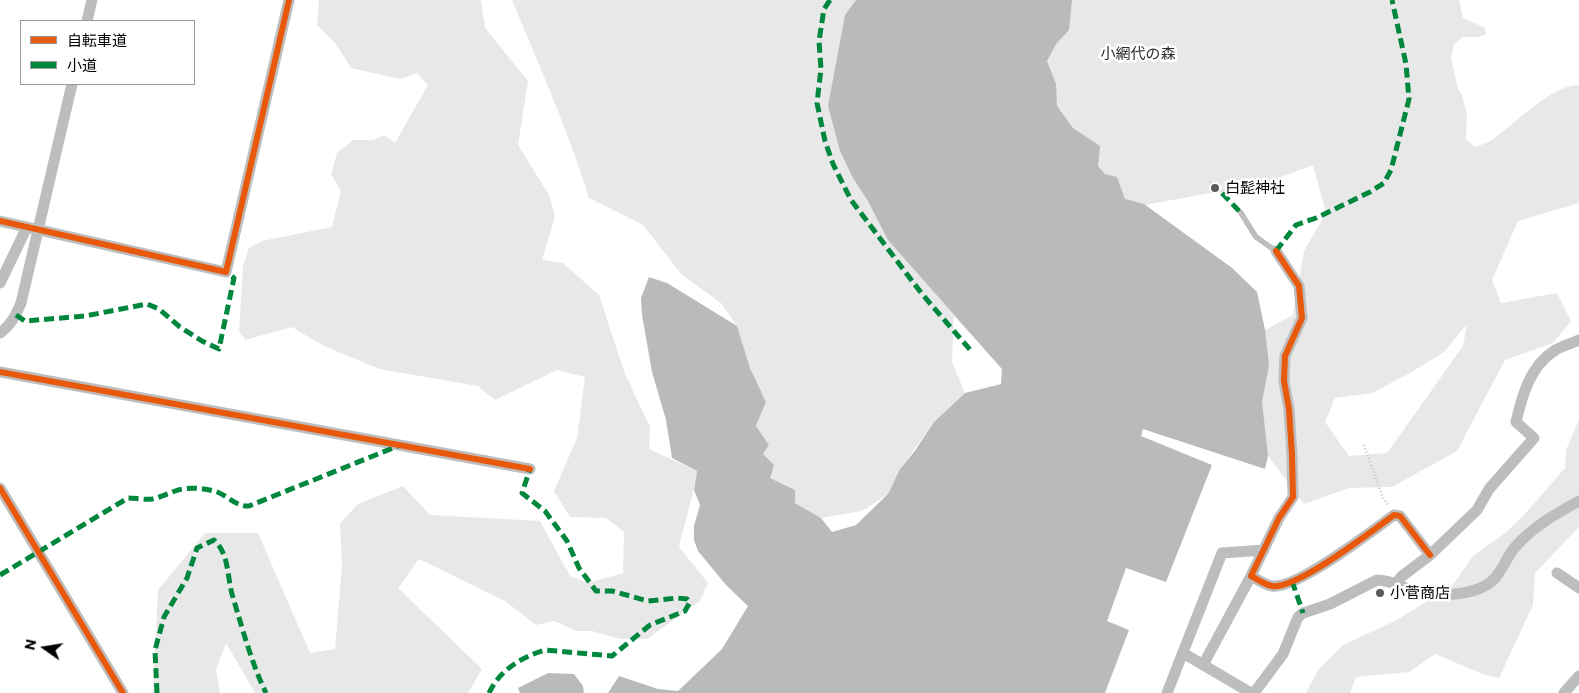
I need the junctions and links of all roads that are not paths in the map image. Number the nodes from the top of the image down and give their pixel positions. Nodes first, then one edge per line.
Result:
1 (92, 0) edge
2 (289, 0) edge
3 (87, 20) edge
4 (72, 85) edge
5 (1241, 213) dead end
6 (0, 221) edge
7 (33, 228) junction
8 (1276, 251) joint
9 (0, 283) edge
10 (0, 333) edge
11 (1579, 340) edge
12 (0, 372) edge
13 (530, 469) dead end
14 (0, 488) edge
15 (1579, 500) edge
16 (1264, 550) junction
17 (1430, 556) junction
18 (1557, 573) dead end
19 (1251, 576) junction
20 (1395, 584) junction
21 (1579, 588) edge
22 (1183, 653) junction
23 (1203, 665) junction
24 (1579, 676) edge
25 (1233, 689) edge
26 (123, 693) edge
27 (1167, 693) edge
28 (1253, 693) edge
29 (1564, 693) edge

1 - 3 street
2 - 7 street
4 - 7 street
5 - 8 lane
6 - 7 street
7 - 9 street
7 - 10 street
8 - 16 street
11 - 17 street
12 - 13 street
14 - 26 street
15 - 20 street
16 - 19 street
16 - 22 street
17 - 19 street
17 - 20 street
18 - 21 street
19 - 23 street
20 - 28 street
22 - 23 street
22 - 27 street
23 - 25 street
24 - 29 street
25 - 28 street

